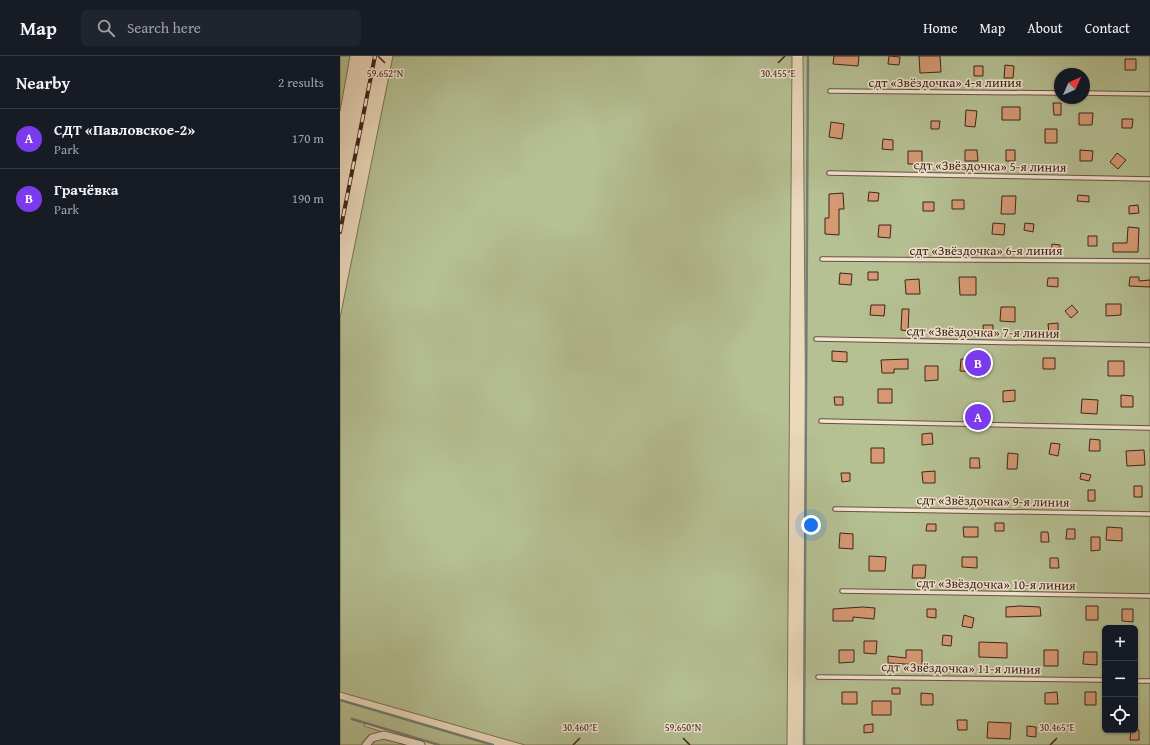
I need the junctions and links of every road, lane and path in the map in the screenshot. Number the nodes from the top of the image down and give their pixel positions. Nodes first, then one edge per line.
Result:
1 (830, 92) dead end
2 (1054, 93) edge
3 (1090, 93) edge
4 (1150, 94) edge
5 (829, 173) dead end
6 (1150, 179) edge
7 (822, 259) dead end
8 (1150, 261) edge
9 (816, 339) dead end
10 (1150, 345) edge
11 (821, 421) dead end
12 (1150, 428) edge
13 (835, 509) dead end
14 (1150, 514) edge
15 (842, 591) dead end
16 (1150, 596) edge
17 (818, 677) dead end
18 (1102, 680) edge
19 (1138, 681) edge
20 (1150, 681) edge
21 (366, 745) edge
22 (421, 745) edge

1 - 2 lane, сдт «Звёздочка» 4-я линия
3 - 4 lane
5 - 6 lane, сдт «Звёздочка» 5-я линия
7 - 8 lane, сдт «Звёздочка» 6-я линия
9 - 10 lane, сдт «Звёздочка» 7-я линия
11 - 12 lane
13 - 14 lane, сдт «Звёздочка» 9-я линия
15 - 16 lane, сдт «Звёздочка» 10-я линия
17 - 18 lane, сдт «Звёздочка» 11-я линия
19 - 20 lane
21 - 22 street

